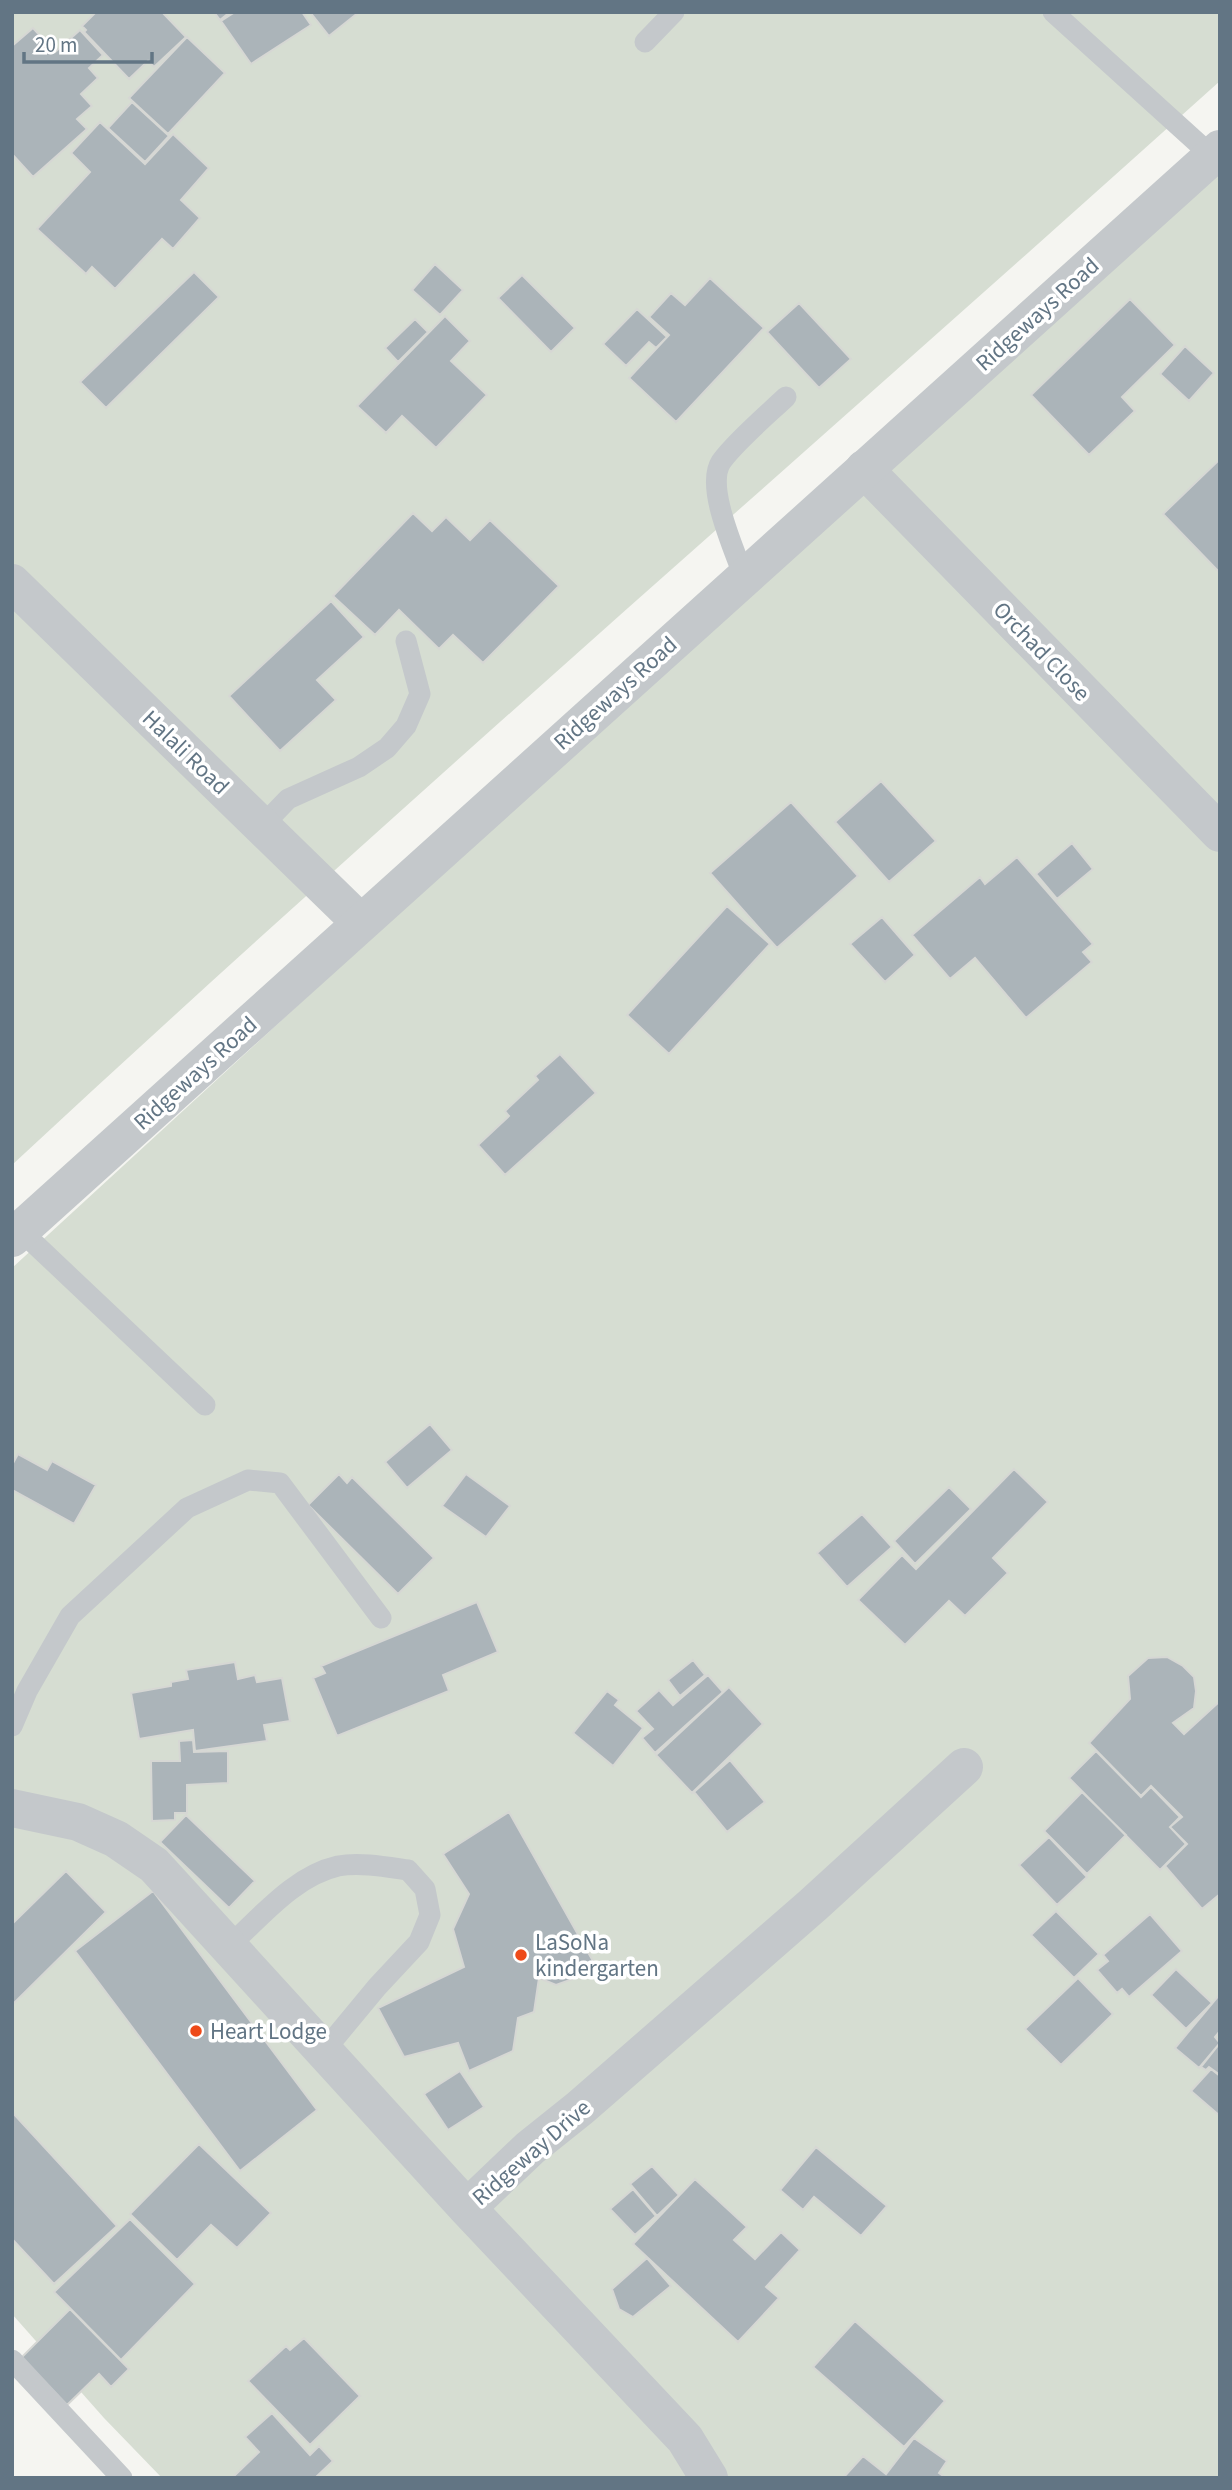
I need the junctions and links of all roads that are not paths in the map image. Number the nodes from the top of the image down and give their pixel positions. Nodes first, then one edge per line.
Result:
1 (674, 12) edge
2 (1053, 12) edge
3 (645, 41) dead end
4 (1216, 153) edge
5 (786, 397) dead end
6 (864, 469) junction
7 (744, 577) junction
8 (12, 583) edge
9 (406, 641) dead end
10 (262, 826) junction
11 (1220, 833) edge
12 (360, 922) junction
13 (17, 1235) edge
14 (205, 1405) dead end
15 (380, 1619) dead end
16 (12, 1726) edge
17 (964, 1767) dead end
18 (12, 1808) edge
19 (229, 1946) junction
20 (324, 2051) junction
21 (467, 2208) junction
22 (12, 2360) edge
23 (122, 2478) edge
24 (709, 2478) edge

1 - 3 lane
2 - 4 lane
4 - 6 street, Ridgeways Road
5 - 7 lane
6 - 7 street, Ridgeways Road
6 - 11 street, Orchad Close
7 - 12 street, Ridgeways Road
8 - 10 street, Halali Road
9 - 10 lane
10 - 12 street, Halali Road
12 - 13 street, Ridgeways Road
13 - 14 lane
15 - 16 lane
17 - 21 street, Ridgeway Drive
18 - 19 street, Ridgeway Drive
19 - 20 street, Ridgeway Drive
19 - 20 lane
20 - 21 street, Ridgeway Drive
21 - 24 street
22 - 23 lane

